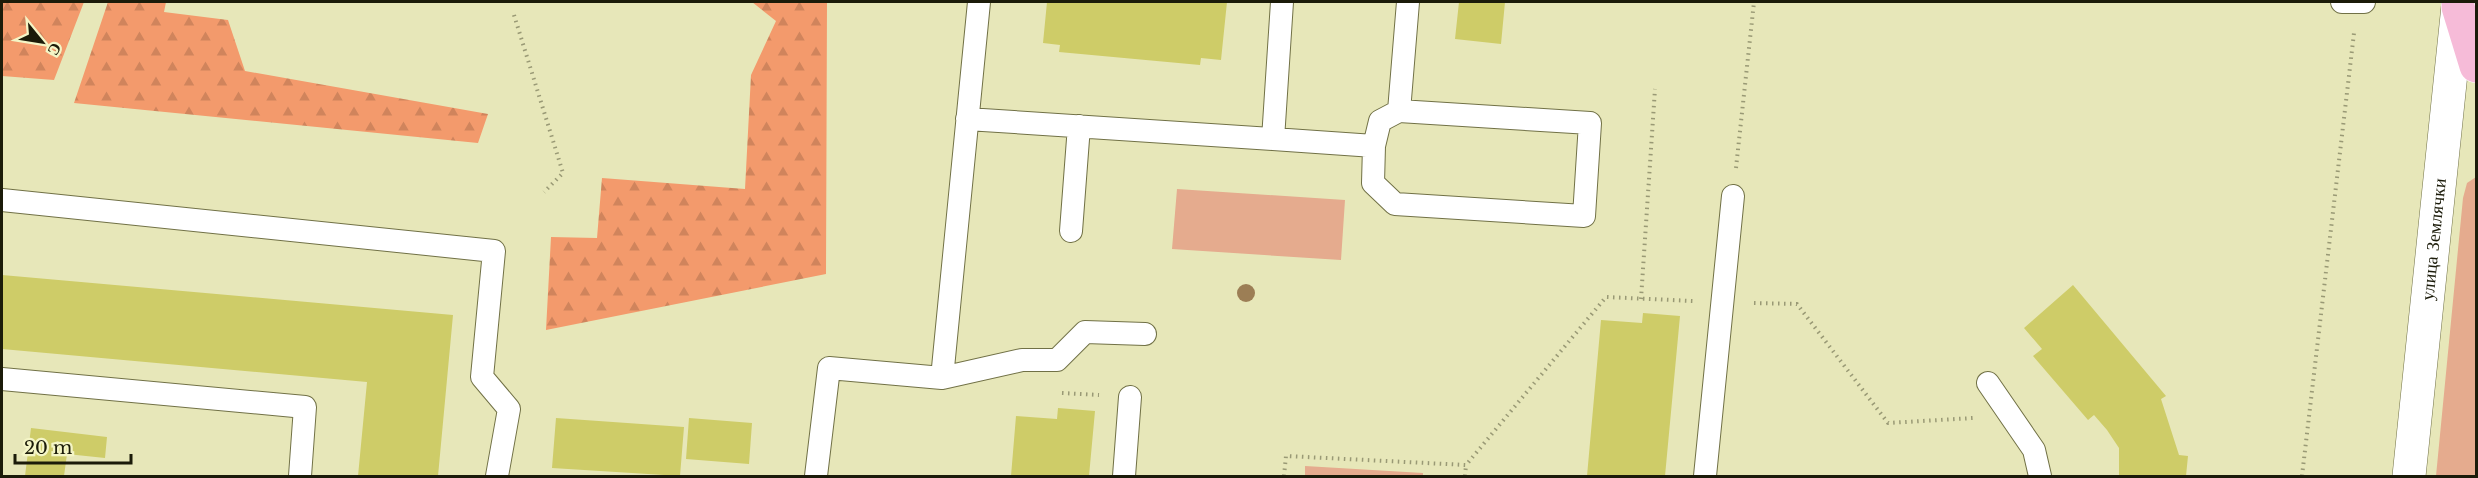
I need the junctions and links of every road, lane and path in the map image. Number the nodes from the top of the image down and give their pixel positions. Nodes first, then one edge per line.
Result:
1 (979, 2) edge
2 (1282, 2) edge
3 (1407, 2) edge
4 (1754, 2) edge
5 (2355, 2) edge
6 (2458, 4) edge
7 (514, 15) dead end
8 (2476, 66) edge
9 (1655, 89) dead end
10 (1399, 111) junction
11 (967, 119) junction
12 (1078, 126) junction
13 (1273, 139) junction
14 (1374, 146) junction
15 (544, 192) dead end
16 (1733, 196) joint
17 (2, 201) edge
18 (1071, 231) dead end
19 (1641, 299) junction
20 (1721, 302) junction
21 (1145, 334) dead end
22 (942, 378) junction
23 (2, 379) edge
24 (1988, 383) dead end
25 (1130, 397) dead end
26 (2010, 416) junction
27 (1466, 465) junction
28 (300, 477) edge
29 (497, 477) edge
30 (816, 477) edge
31 (1124, 477) edge
32 (1284, 477) edge
33 (1465, 477) edge
34 (1705, 477) edge
35 (2040, 477) edge
36 (2302, 477) edge
37 (2409, 477) edge

1 - 11 lane
2 - 13 lane
3 - 10 lane
4 - 16 path
5 - 36 path
6 - 8 highway
6 - 37 main road, улица Землячки
7 - 15 path
9 - 19 path
10 - 14 lane
10 - 14 lane
11 - 12 lane
11 - 22 lane
12 - 13 lane
12 - 18 lane
13 - 14 lane
16 - 20 lane
17 - 29 lane
19 - 20 path
19 - 27 path
20 - 26 path
20 - 34 lane
21 - 22 lane
22 - 30 lane
23 - 28 lane
24 - 26 lane
25 - 31 lane
26 - 35 lane
27 - 32 path
27 - 33 path

